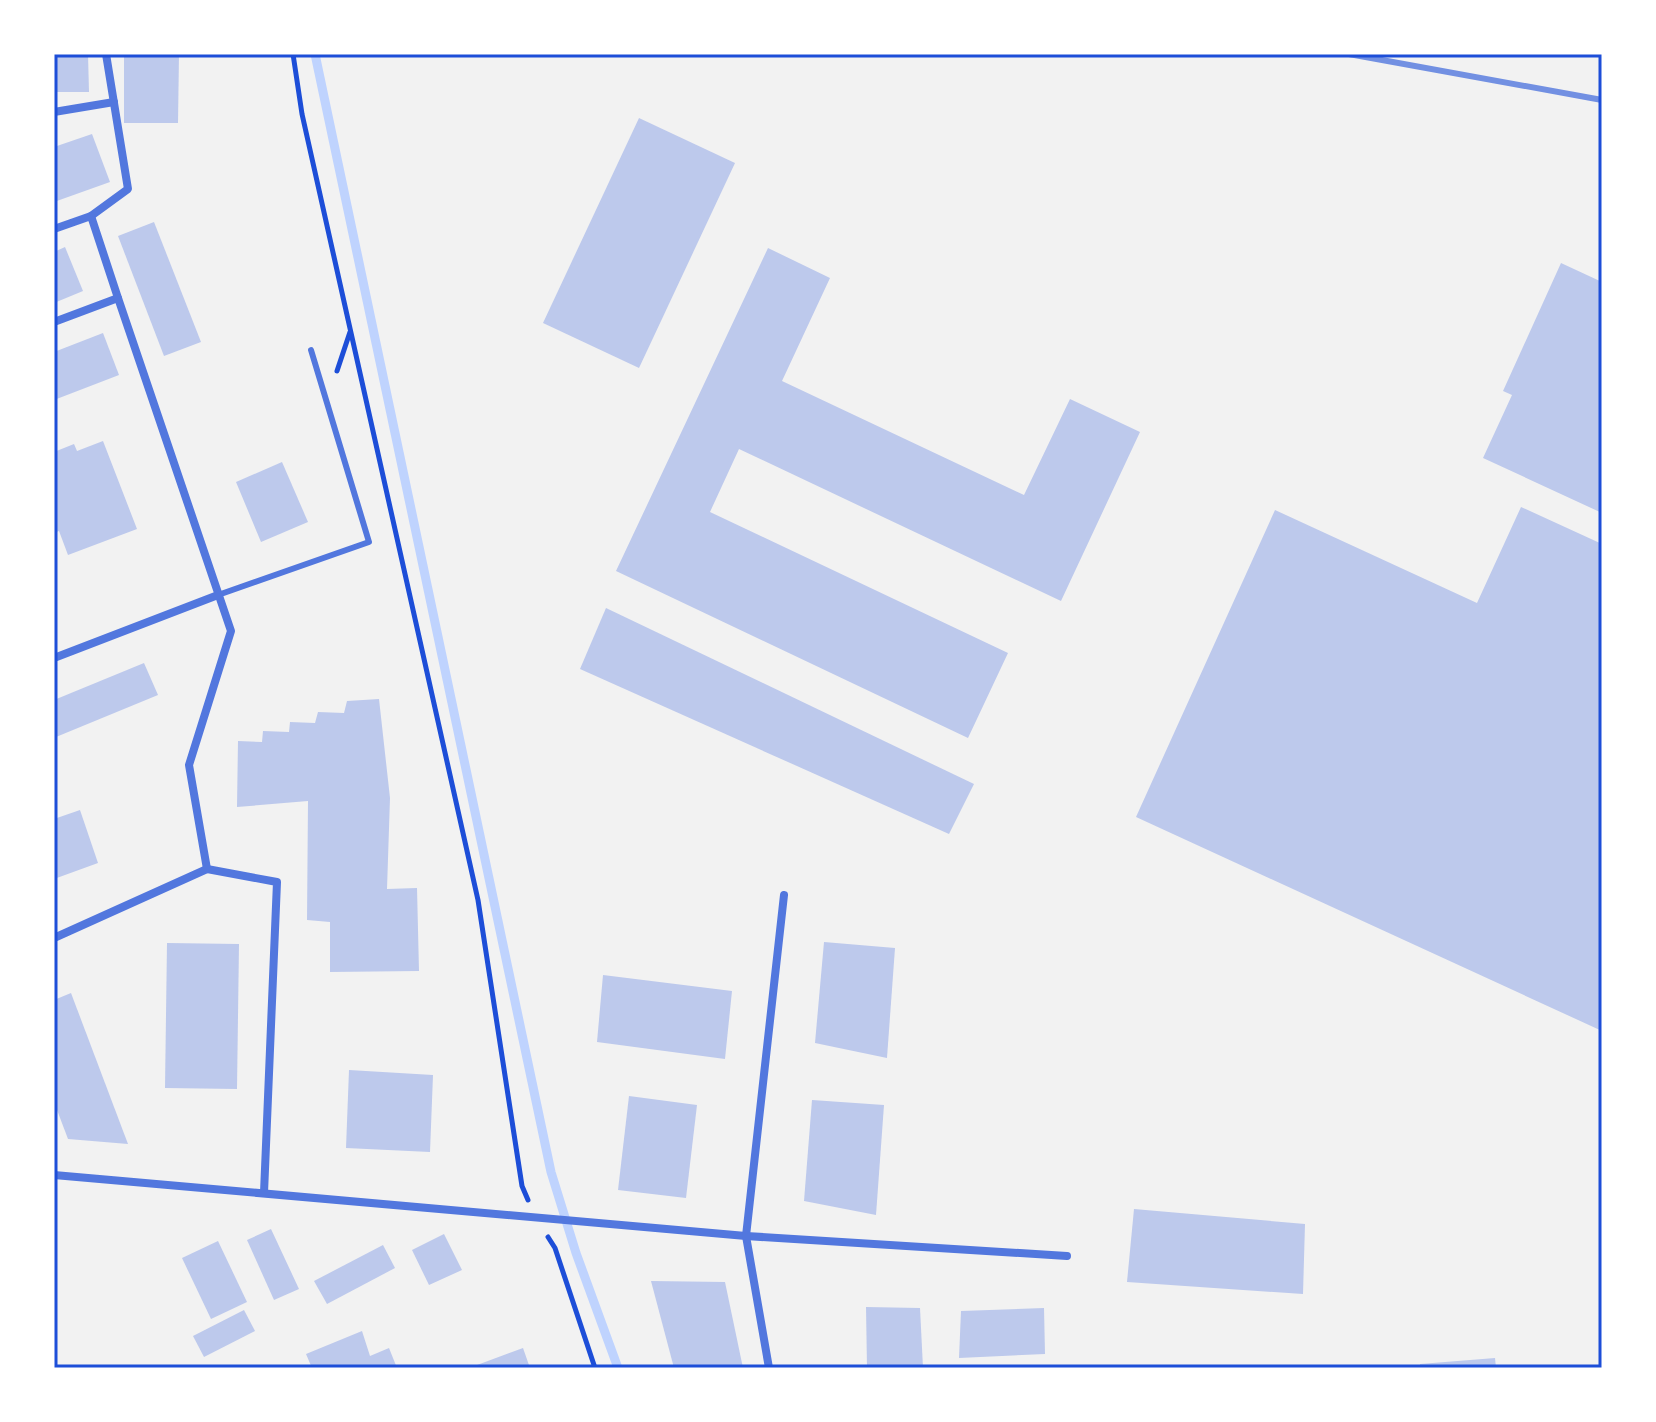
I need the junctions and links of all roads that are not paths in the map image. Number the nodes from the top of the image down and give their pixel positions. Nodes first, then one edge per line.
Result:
1 (106, 54) edge
2 (114, 102) junction
3 (54, 112) edge
4 (91, 216) junction
5 (54, 229) edge
6 (118, 298) junction
7 (54, 322) edge
8 (311, 350) dead end
9 (218, 595) junction
10 (54, 658) edge
11 (207, 869) junction
12 (784, 895) dead end
13 (54, 938) edge
14 (54, 1175) edge
15 (264, 1193) junction
16 (746, 1236) junction
17 (1067, 1256) dead end
18 (769, 1368) edge

1 - 2 street
2 - 3 street
2 - 4 street
4 - 5 street
4 - 6 street
6 - 7 street
6 - 9 street
8 - 9 lane
9 - 10 street
9 - 11 street
11 - 13 street
11 - 15 street
12 - 16 street
14 - 15 street
15 - 16 street
16 - 17 street
16 - 18 street

